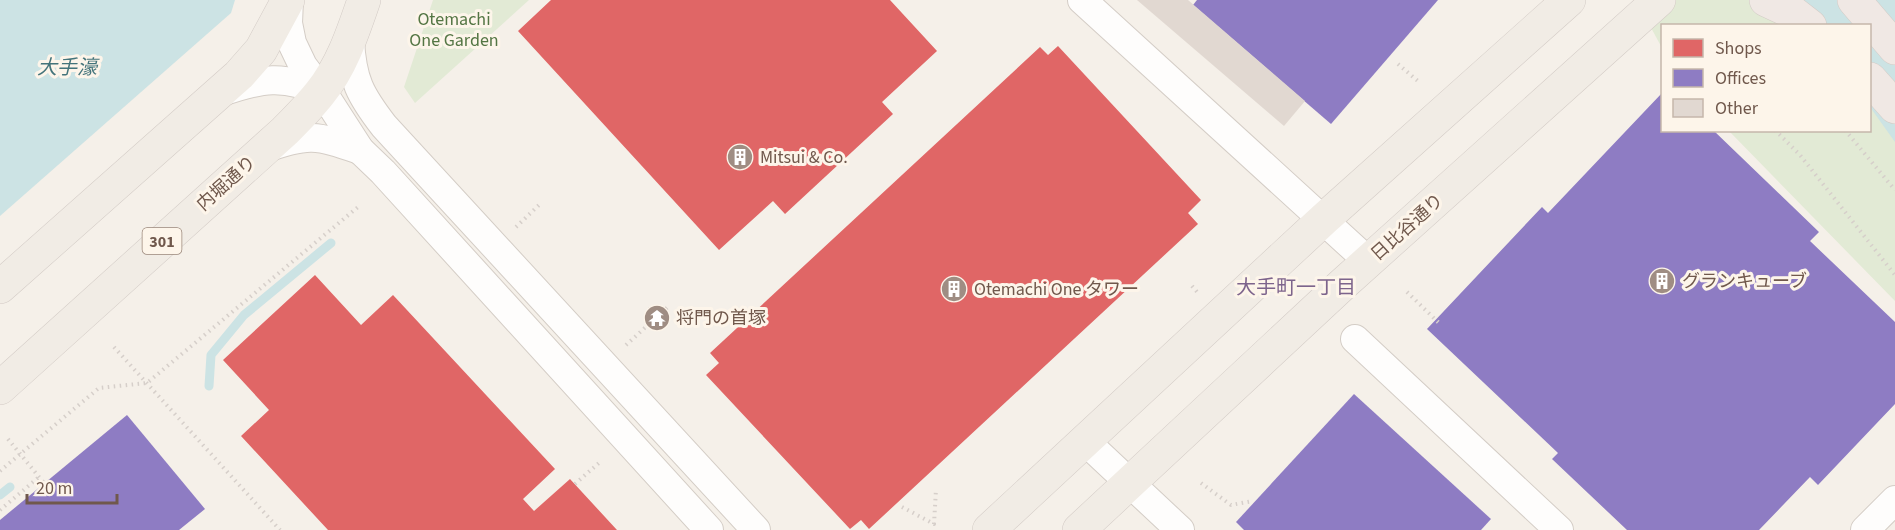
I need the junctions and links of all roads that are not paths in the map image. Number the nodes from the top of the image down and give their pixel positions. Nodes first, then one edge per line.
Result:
1 (289, 0) edge
2 (364, 0) edge
3 (1082, 0) edge
4 (1569, 0) edge
5 (1659, 0) edge
6 (1854, 0) edge
7 (350, 40) junction
8 (1895, 48) edge
9 (1871, 81) edge
10 (322, 91) junction
11 (218, 93) junction
12 (1895, 107) edge
13 (384, 126) junction
14 (264, 149) junction
15 (360, 150) junction
16 (1324, 219) junction
17 (1368, 261) junction
18 (0, 287) edge
19 (1355, 339) dead end
20 (0, 388) edge
21 (1085, 441) junction
22 (1130, 483) junction
23 (1895, 500) edge
24 (709, 530) edge
25 (756, 530) edge
26 (989, 530) edge
27 (1078, 530) edge
28 (1180, 530) edge
29 (1559, 530) edge
30 (1865, 530) edge

1 - 10 street
1 - 11 main road
2 - 7 main road, 内堀通り / 301
3 - 16 street
4 - 16 main road
5 - 17 main road, 日比谷通り
6 - 8 highway
7 - 10 main road, 内堀通り / 301
7 - 13 street
9 - 12 highway
10 - 11 street
10 - 13 street
10 - 14 main road, 内堀通り / 301
10 - 15 street
11 - 18 main road
13 - 25 street
14 - 15 street
14 - 20 main road, 内堀通り / 301
15 - 24 street
16 - 17 street
16 - 21 main road
17 - 22 main road, 日比谷通り
19 - 29 street
21 - 22 street
21 - 26 main road
22 - 27 main road, 日比谷通り
22 - 28 street
23 - 30 street

